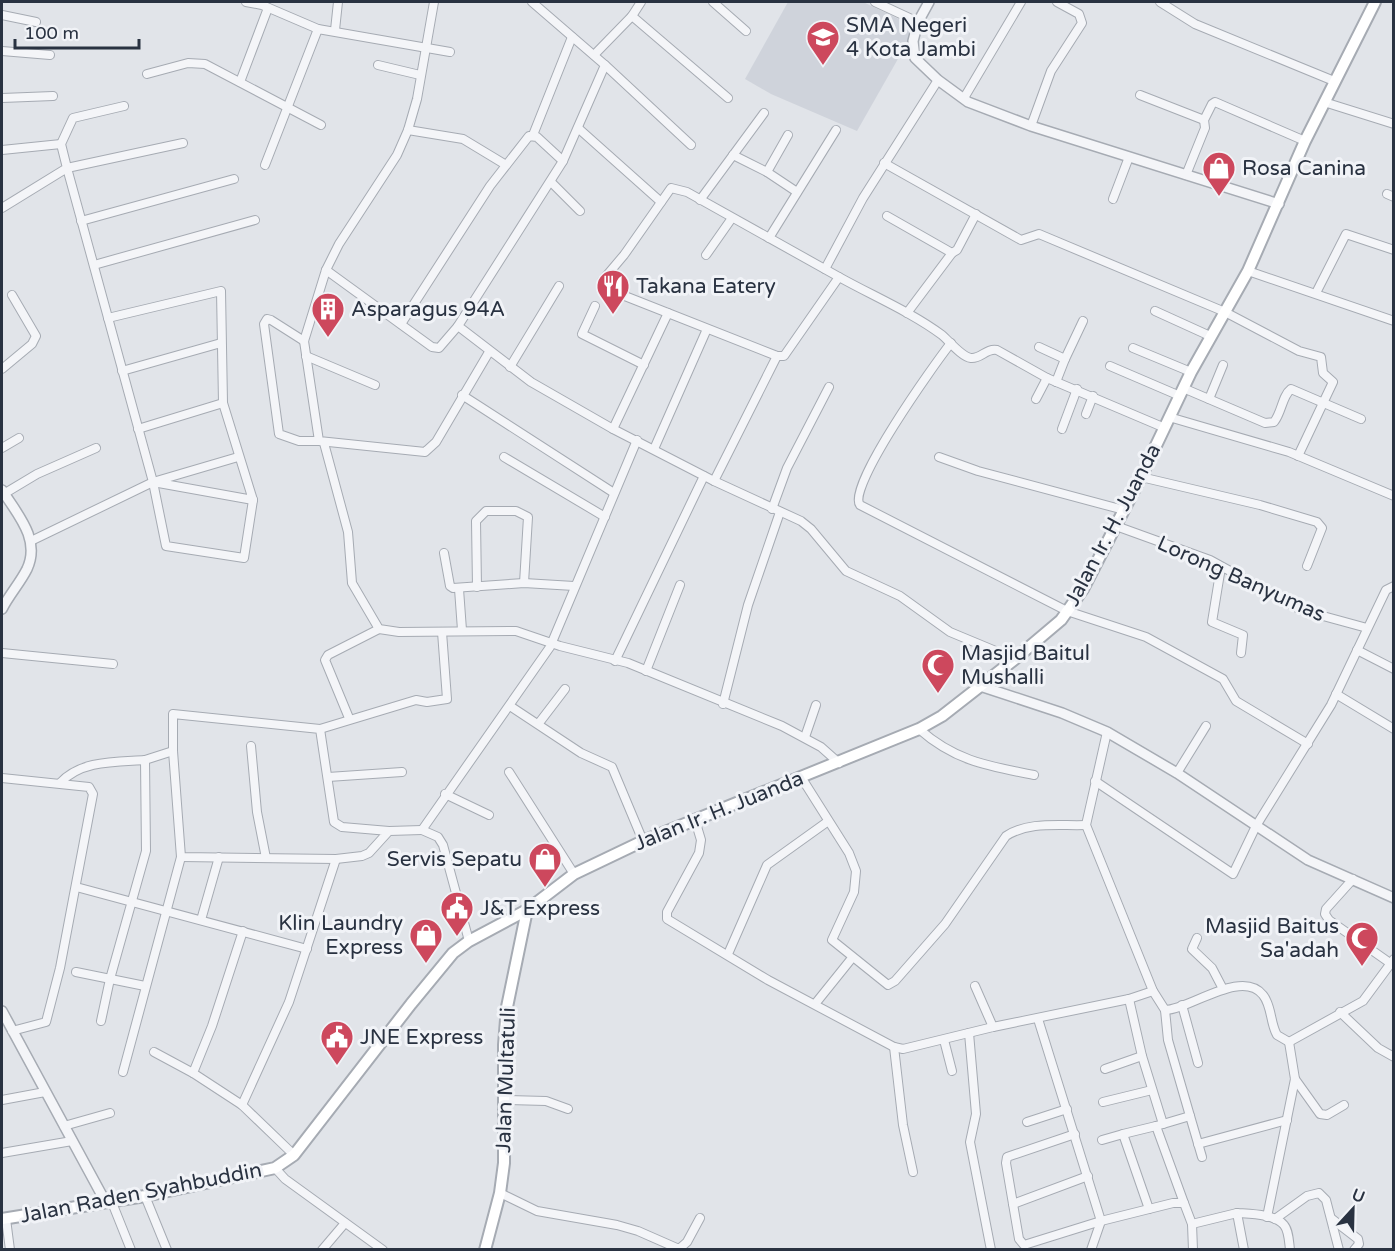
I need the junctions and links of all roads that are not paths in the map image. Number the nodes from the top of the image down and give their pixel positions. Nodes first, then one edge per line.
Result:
1 (246, 2) edge
2 (338, 2) edge
3 (434, 2) edge
4 (532, 2) edge
5 (641, 2) edge
6 (713, 2) edge
7 (875, 2) edge
8 (929, 2) edge
9 (1021, 2) edge
10 (1057, 2) edge
11 (1160, 2) edge
12 (1375, 2) edge
13 (268, 8) junction
14 (2, 15) edge
15 (632, 16) junction
16 (36, 22) dead end
17 (918, 22) junction
18 (318, 28) junction
19 (335, 30) junction
20 (746, 31) dead end
21 (572, 37) junction
22 (425, 49) junction
23 (2, 51) edge
24 (450, 52) dead end
25 (50, 54) dead end
26 (594, 55) junction
27 (378, 65) dead end
28 (605, 65) junction
29 (147, 74) dead end
30 (420, 75) junction
31 (938, 80) junction
32 (1334, 81) junction
33 (240, 82) junction
34 (1140, 95) dead end
35 (53, 96) dead end
36 (2, 98) edge
37 (729, 98) dead end
38 (964, 99) junction
39 (1324, 102) junction
40 (124, 106) dead end
41 (289, 108) junction
42 (764, 114) dead end
43 (1204, 120) junction
44 (1394, 124) edge
45 (321, 125) dead end
46 (1031, 126) junction
47 (578, 128) junction
48 (408, 130) junction
49 (836, 130) dead end
50 (533, 135) junction
51 (788, 135) dead end
52 (1305, 141) junction
53 (183, 143) dead end
54 (62, 144) junction
55 (691, 145) dead end
56 (2, 150) edge
57 (733, 155) junction
58 (1129, 157) junction
59 (563, 161) junction
60 (884, 163) junction
61 (265, 165) dead end
62 (506, 165) junction
63 (67, 168) junction
64 (767, 172) junction
65 (1186, 176) junction
66 (234, 179) dead end
67 (551, 182) junction
68 (797, 192) junction
69 (1113, 199) dead end
70 (700, 200) junction
71 (662, 202) junction
72 (1279, 204) junction
73 (2, 208) edge
74 (580, 211) dead end
75 (976, 214) junction
76 (887, 216) dead end
77 (732, 218) junction
78 (81, 220) junction
79 (255, 220) dead end
80 (769, 238) junction
81 (1394, 250) edge
82 (952, 253) junction
83 (706, 255) dead end
84 (93, 265) junction
85 (825, 269) junction
86 (326, 270) junction
87 (1248, 271) junction
88 (839, 278) junction
89 (559, 286) dead end
90 (1316, 293) junction
91 (12, 295) dead end
92 (595, 306) dead end
93 (1155, 311) dead end
94 (1225, 312) junction
95 (668, 313) junction
96 (907, 314) junction
97 (108, 318) junction
98 (1083, 321) dead end
99 (1394, 321) edge
100 (401, 324) junction
101 (458, 326) junction
102 (707, 329) junction
103 (1210, 336) junction
104 (304, 341) junction
105 (221, 343) junction
106 (951, 343) junction
107 (1039, 347) dead end
108 (1133, 348) dead end
109 (489, 352) junction
110 (306, 356) junction
111 (777, 356) junction
112 (1065, 359) junction
113 (644, 364) junction
114 (1223, 365) dead end
115 (1110, 366) dead end
116 (510, 368) junction
117 (2, 369) edge
118 (122, 371) junction
119 (1191, 372) junction
120 (1047, 378) junction
121 (1056, 382) junction
122 (375, 385) dead end
123 (829, 387) dead end
124 (1077, 389) junction
125 (1181, 392) junction
126 (462, 395) junction
127 (1092, 396) junction
128 (1036, 399) dead end
129 (1209, 399) junction
130 (1322, 401) junction
131 (223, 403) junction
132 (1086, 414) dead end
133 (1361, 419) dead end
134 (1167, 423) junction
135 (138, 429) junction
136 (613, 429) junction
137 (1062, 429) dead end
138 (19, 438) dead end
139 (637, 440) junction
140 (322, 442) junction
141 (2, 448) edge
142 (96, 448) dead end
143 (654, 449) junction
144 (1298, 456) junction
145 (939, 457) dead end
146 (238, 458) junction
147 (504, 458) dead end
148 (704, 476) junction
149 (1142, 477) junction
150 (714, 481) junction
151 (153, 482) junction
152 (2, 493) edge
153 (614, 493) junction
154 (1394, 496) edge
155 (253, 500) junction
156 (776, 510) junction
157 (1124, 510) junction
158 (605, 517) junction
159 (1116, 526) junction
160 (31, 541) junction
161 (444, 553) dead end
162 (1307, 566) dead end
163 (1221, 567) junction
164 (524, 583) junction
165 (680, 585) dead end
166 (574, 586) junction
167 (1394, 586) edge
168 (477, 587) junction
169 (459, 589) junction
170 (2, 609) edge
171 (1068, 611) junction
172 (1367, 628) junction
173 (379, 629) junction
174 (462, 630) junction
175 (442, 632) junction
176 (552, 643) junction
177 (1357, 650) junction
178 (2, 653) edge
179 (1241, 653) dead end
180 (1015, 659) junction
181 (615, 661) junction
182 (113, 664) dead end
183 (1394, 669) edge
184 (646, 671) junction
185 (980, 686) junction
186 (566, 689) dead end
187 (1336, 694) junction
188 (723, 704) junction
189 (816, 705) dead end
190 (510, 706) junction
191 (349, 718) junction
192 (539, 723) junction
193 (1206, 726) dead end
194 (320, 729) junction
195 (919, 729) junction
196 (1394, 729) edge
197 (1107, 732) junction
198 (805, 738) junction
199 (1308, 744) junction
200 (251, 746) dead end
201 (172, 751) junction
202 (145, 760) junction
203 (839, 763) junction
204 (402, 772) dead end
205 (509, 772) dead end
206 (1178, 773) junction
207 (1034, 776) dead end
208 (328, 777) junction
209 (801, 777) junction
210 (2, 778) edge
211 (1095, 782) junction
212 (60, 783) junction
213 (446, 794) junction
214 (489, 815) dead end
215 (695, 820) junction
216 (827, 822) junction
217 (1086, 825) junction
218 (1256, 826) junction
219 (422, 830) junction
220 (389, 831) junction
221 (643, 841) junction
222 (181, 857) junction
223 (219, 857) junction
224 (266, 858) junction
225 (336, 859) junction
226 (574, 874) junction
227 (1353, 879) junction
228 (80, 888) dead end
229 (1394, 898) edge
230 (132, 901) junction
231 (167, 910) junction
232 (527, 910) junction
233 (201, 920) junction
234 (243, 931) junction
235 (1197, 938) dead end
236 (469, 941) junction
237 (307, 949) junction
238 (728, 954) junction
239 (852, 958) junction
240 (1392, 961) edge
241 (76, 972) dead end
242 (110, 979) junction
243 (145, 986) junction
244 (975, 986) dead end
245 (1223, 989) junction
246 (1153, 991) junction
247 (1129, 999) junction
248 (815, 1004) junction
249 (1182, 1005) junction
250 (1165, 1010) junction
251 (2, 1011) edge
252 (1340, 1012) junction
253 (1038, 1019) junction
254 (101, 1021) dead end
255 (993, 1026) junction
256 (12, 1031) junction
257 (969, 1033) junction
258 (944, 1040) junction
259 (1289, 1042) junction
260 (894, 1047) junction
261 (154, 1052) dead end
262 (1142, 1056) junction
263 (1394, 1057) edge
264 (1198, 1063) dead end
265 (1105, 1069) dead end
266 (952, 1071) dead end
267 (123, 1072) dead end
268 (194, 1073) junction
269 (1295, 1079) junction
270 (1152, 1090) junction
271 (45, 1092) junction
272 (2, 1100) edge
273 (506, 1100) junction
274 (1102, 1102) dead end
275 (242, 1105) junction
276 (1344, 1105) dead end
277 (568, 1109) dead end
278 (1067, 1109) junction
279 (110, 1113) dead end
280 (1190, 1116) junction
281 (1287, 1120) junction
282 (1027, 1122) dead end
283 (1159, 1125) junction
284 (64, 1126) junction
285 (1075, 1134) junction
286 (1123, 1134) junction
287 (1102, 1140) dead end
288 (72, 1141) junction
289 (1198, 1144) junction
290 (2, 1153) edge
291 (294, 1155) junction
292 (1202, 1157) dead end
293 (275, 1167) junction
294 (913, 1172) dead end
295 (1088, 1176) junction
296 (500, 1193) junction
297 (145, 1196) junction
298 (108, 1201) junction
299 (1184, 1203) junction
300 (1013, 1204) junction
301 (1149, 1209) junction
302 (1237, 1214) junction
303 (700, 1218) dead end
304 (1271, 1218) junction
305 (4, 1219) edge
306 (1332, 1219) junction
307 (1101, 1221) junction
308 (345, 1223) junction
309 (1192, 1224) junction
310 (1034, 1247) edge
311 (10, 1250) edge
312 (131, 1250) edge
313 (167, 1250) edge
314 (322, 1250) edge
315 (383, 1250) edge
316 (485, 1250) edge
317 (991, 1250) edge
318 (1091, 1250) edge
319 (1193, 1250) edge
320 (1244, 1250) edge
321 (1290, 1250) edge
322 (1338, 1250) edge
323 (1354, 1250) edge

1 - 13 street
2 - 19 street
3 - 22 street
4 - 21 street
5 - 15 street
6 - 20 street
7 - 17 street
8 - 17 street
9 - 38 street
10 - 46 street
11 - 32 street
12 - 32 main road, Jalan Ir. H. Juanda
13 - 18 street
13 - 33 street
14 - 16 street
15 - 26 street
15 - 37 street
17 - 31 street
18 - 19 street
18 - 41 street
19 - 22 street
21 - 26 street
21 - 50 street
22 - 24 street
22 - 30 street
23 - 25 street
26 - 28 street
27 - 30 street
28 - 47 street
28 - 55 street
29 - 33 street
30 - 48 street
31 - 38 street
31 - 60 street
32 - 39 main road, Jalan Ir. H. Juanda
33 - 41 street
34 - 43 street
35 - 36 street
38 - 46 street
39 - 44 street
39 - 52 main road, Jalan Ir. H. Juanda
40 - 54 street
41 - 45 street
41 - 61 street
42 - 57 street
43 - 52 street
43 - 65 street
46 - 58 street
47 - 59 street
47 - 71 street
48 - 62 street
48 - 86 street
49 - 68 street
50 - 59 street
50 - 62 street
51 - 64 street
52 - 72 main road, Jalan Ir. H. Juanda
53 - 63 street
54 - 56 street
54 - 63 street
57 - 64 street
57 - 70 street
58 - 65 street
58 - 69 street
59 - 67 street
60 - 75 street
60 - 85 street
62 - 100 street
63 - 73 street
63 - 78 street
64 - 68 street
65 - 72 street
66 - 78 street
67 - 74 street
67 - 101 street
68 - 80 street
70 - 71 street
70 - 77 street
71 - 95 street
72 - 87 main road, Jalan Ir. H. Juanda
75 - 82 street
75 - 94 street
76 - 82 street
77 - 80 street
77 - 83 street
78 - 84 street
79 - 84 street
80 - 85 street
81 - 90 street
82 - 96 street
84 - 97 street
85 - 88 street
86 - 100 street
86 - 104 street
87 - 90 street
87 - 94 main road, Jalan Ir. H. Juanda
88 - 96 street
88 - 111 street
89 - 116 street
90 - 99 street
91 - 117 street
92 - 113 street
93 - 103 street
94 - 103 main road, Jalan Ir. H. Juanda
94 - 130 street
95 - 102 street
95 - 113 street
96 - 106 street
97 - 105 street
97 - 118 street
98 - 112 street
100 - 101 street
101 - 109 street
102 - 111 street
102 - 143 street
103 - 119 main road, Jalan Ir. H. Juanda
104 - 110 street
104 - 140 street
105 - 118 street
105 - 131 street
106 - 120 street
106 - 171 street
107 - 112 street
108 - 119 street
109 - 116 street
109 - 126 street
110 - 122 street
110 - 140 street
111 - 150 street
112 - 121 street
113 - 136 street
114 - 129 street
115 - 125 street
116 - 136 street
118 - 135 street
119 - 125 main road, Jalan Ir. H. Juanda
120 - 121 street
120 - 128 street
121 - 124 street
123 - 156 street
124 - 127 street
124 - 137 street
125 - 129 street
125 - 134 main road, Jalan Ir. H. Juanda
126 - 140 street
126 - 153 street
127 - 132 street
127 - 134 street
129 - 130 street
130 - 133 street
130 - 144 street
131 - 135 street
131 - 146 street
134 - 144 street
134 - 149 main road, Jalan Ir. H. Juanda
135 - 151 street
136 - 139 street
138 - 141 street
139 - 143 street
139 - 153 street
140 - 173 street
142 - 152 street
143 - 148 street
144 - 154 street
145 - 157 street
146 - 151 street
146 - 155 street
147 - 158 street
148 - 150 street
148 - 181 street
149 - 157 main road, Jalan Ir. H. Juanda
149 - 162 street
150 - 156 street
151 - 155 street
151 - 155 street
151 - 160 street
152 - 160 street
153 - 158 street
156 - 180 street
156 - 188 street
157 - 159 main road, Jalan Ir. H. Juanda
158 - 166 street
159 - 163 street, Lorong Banyumas
159 - 171 main road, Jalan Ir. H. Juanda
160 - 170 street
161 - 169 street
163 - 172 street, Lorong Banyumas
163 - 179 street
164 - 166 street
164 - 168 street
164 - 168 street
165 - 184 street
166 - 176 street
167 - 172 street
168 - 169 street
169 - 174 street
171 - 180 main road, Jalan Ir. H. Juanda
171 - 199 street
172 - 177 street
173 - 175 street
173 - 191 street
174 - 175 street
174 - 176 street
175 - 191 street
176 - 181 street
176 - 190 street
177 - 183 street
177 - 187 street
178 - 182 street
180 - 185 main road, Jalan Ir. H. Juanda
181 - 184 street
184 - 188 street
185 - 195 main road, Jalan Ir. H. Juanda
185 - 197 street
186 - 192 street
187 - 196 street
187 - 199 street
188 - 198 street
189 - 198 street
190 - 192 street
190 - 213 street
191 - 194 street
192 - 221 street
193 - 206 street
194 - 201 street
194 - 208 street
195 - 203 main road, Jalan Ir. H. Juanda
195 - 207 street
197 - 206 street
197 - 211 street
198 - 203 street
199 - 218 street
200 - 224 street
201 - 202 street
201 - 222 street
202 - 212 street
202 - 230 street
203 - 209 main road, Jalan Ir. H. Juanda
204 - 208 street
205 - 226 street
206 - 218 street
208 - 220 street
209 - 215 main road, Jalan Ir. H. Juanda
209 - 216 street
210 - 212 street
211 - 217 street
211 - 218 street
212 - 256 street
213 - 214 street
213 - 219 street
215 - 221 main road, Jalan Ir. H. Juanda
215 - 238 street
216 - 238 street
216 - 239 street
217 - 239 street
217 - 246 street
218 - 227 street
219 - 220 street
219 - 236 street
220 - 225 street
221 - 226 main road, Jalan Ir. H. Juanda
222 - 223 street
222 - 231 street
223 - 224 street
223 - 233 street
224 - 225 street
225 - 237 street
226 - 232 main road, Jalan Ir. H. Juanda
227 - 229 street
227 - 240 street
228 - 230 street
230 - 231 street
230 - 242 street
231 - 233 street
231 - 243 street
232 - 236 main road, Jalan Raden Syahbuddin
232 - 273 main road, Jalan Multatuli
233 - 234 street
234 - 237 street
234 - 268 street
235 - 245 street
236 - 291 main road, Jalan Raden Syahbuddin
237 - 275 street
238 - 248 street
239 - 248 street
240 - 252 street
241 - 242 street
242 - 243 street
242 - 254 street
243 - 267 street
244 - 255 street
245 - 249 street
245 - 259 street
246 - 247 street
246 - 250 street
247 - 253 street
247 - 262 street
248 - 260 street
249 - 250 street
249 - 264 street
250 - 280 street
251 - 256 street
252 - 259 street
252 - 263 street
253 - 255 street
253 - 278 street
255 - 257 street
256 - 271 street
257 - 258 street
257 - 317 street
258 - 260 street
258 - 266 street
259 - 269 street
260 - 294 street
261 - 268 street
262 - 265 street
262 - 270 street
268 - 275 street
269 - 276 street
269 - 281 street
270 - 274 street
270 - 283 street
271 - 272 street
271 - 284 street
273 - 277 street
273 - 296 main road, Jalan Multatuli
275 - 291 street
278 - 282 street
278 - 285 street
279 - 284 street
280 - 283 street
280 - 289 street
281 - 289 street
281 - 304 street
283 - 286 street
283 - 299 street
284 - 288 street
285 - 295 street
285 - 300 street
286 - 287 street
286 - 301 street
288 - 290 street
288 - 298 street
289 - 292 street
291 - 293 main road, Jalan Raden Syahbuddin
293 - 297 main road, Jalan Raden Syahbuddin
293 - 308 street
295 - 300 street
295 - 307 street
296 - 303 street
296 - 316 main road, Jalan Multatuli
297 - 298 main road, Jalan Raden Syahbuddin
297 - 313 street
298 - 305 main road, Jalan Raden Syahbuddin
298 - 312 street
299 - 301 street
299 - 309 street
300 - 310 street
301 - 307 street
302 - 304 street
302 - 309 street
302 - 320 street
304 - 306 street
304 - 321 street
305 - 311 street
306 - 322 street
306 - 323 street
307 - 310 street
307 - 318 street
308 - 314 street
308 - 315 street
309 - 319 street

